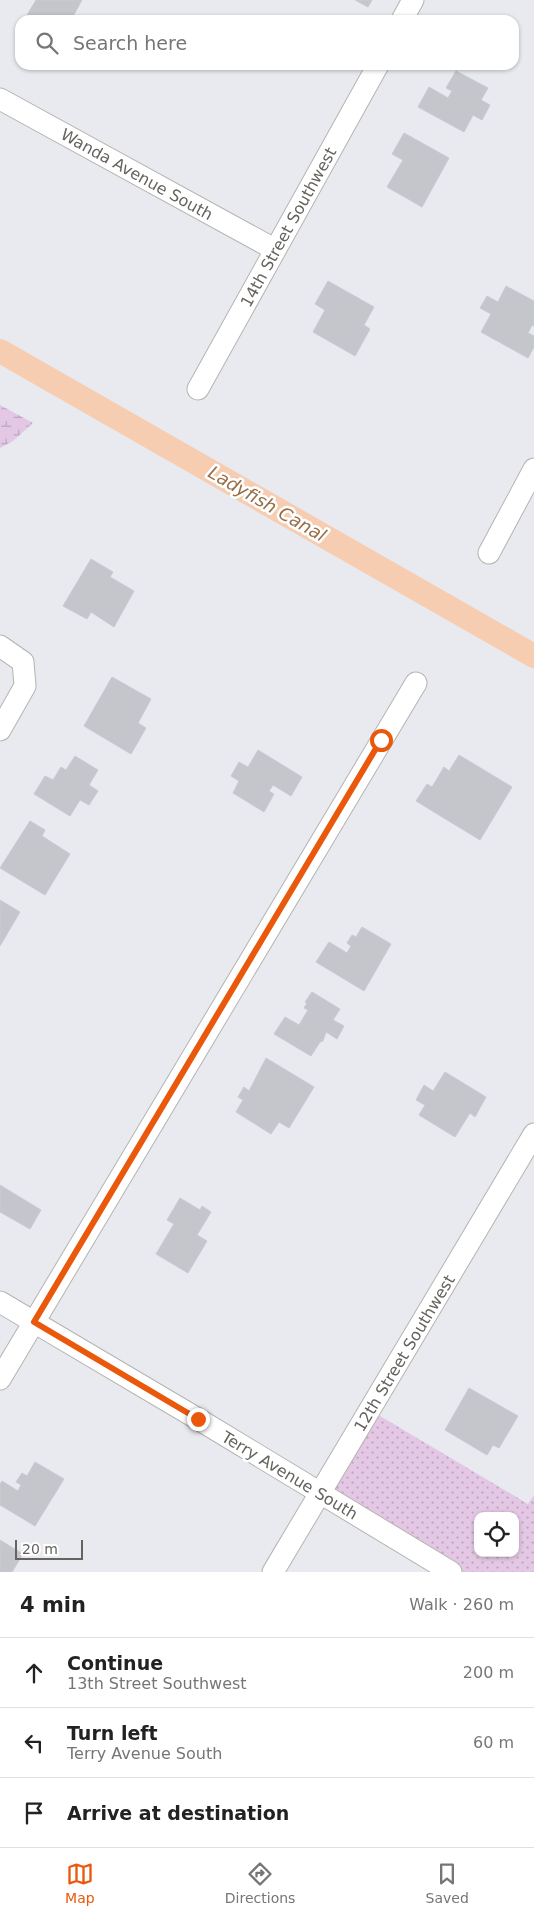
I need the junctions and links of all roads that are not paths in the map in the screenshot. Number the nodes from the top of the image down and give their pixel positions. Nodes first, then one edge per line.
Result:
1 (414, 0) edge
2 (405, 15) edge
3 (375, 70) edge
4 (0, 99) edge
5 (274, 250) junction
6 (198, 389) dead end
7 (534, 469) edge
8 (488, 553) dead end
9 (0, 646) edge
10 (416, 684) dead end
11 (0, 730) edge
12 (534, 1134) edge
13 (0, 1302) edge
14 (34, 1322) junction
15 (0, 1379) edge
16 (320, 1494) junction
17 (273, 1572) edge
18 (451, 1572) edge

1 - 2 street
3 - 5 street, 14th Street Southwest
4 - 5 street, Wanda Avenue South
5 - 6 street, 14th Street Southwest
7 - 8 street
9 - 11 street
10 - 14 street
12 - 16 street, 12th Street Southwest
13 - 14 street, Terry Avenue South
14 - 15 street
14 - 16 street, Terry Avenue South
16 - 17 street, 12th Street Southwest
16 - 18 street, Terry Avenue South

